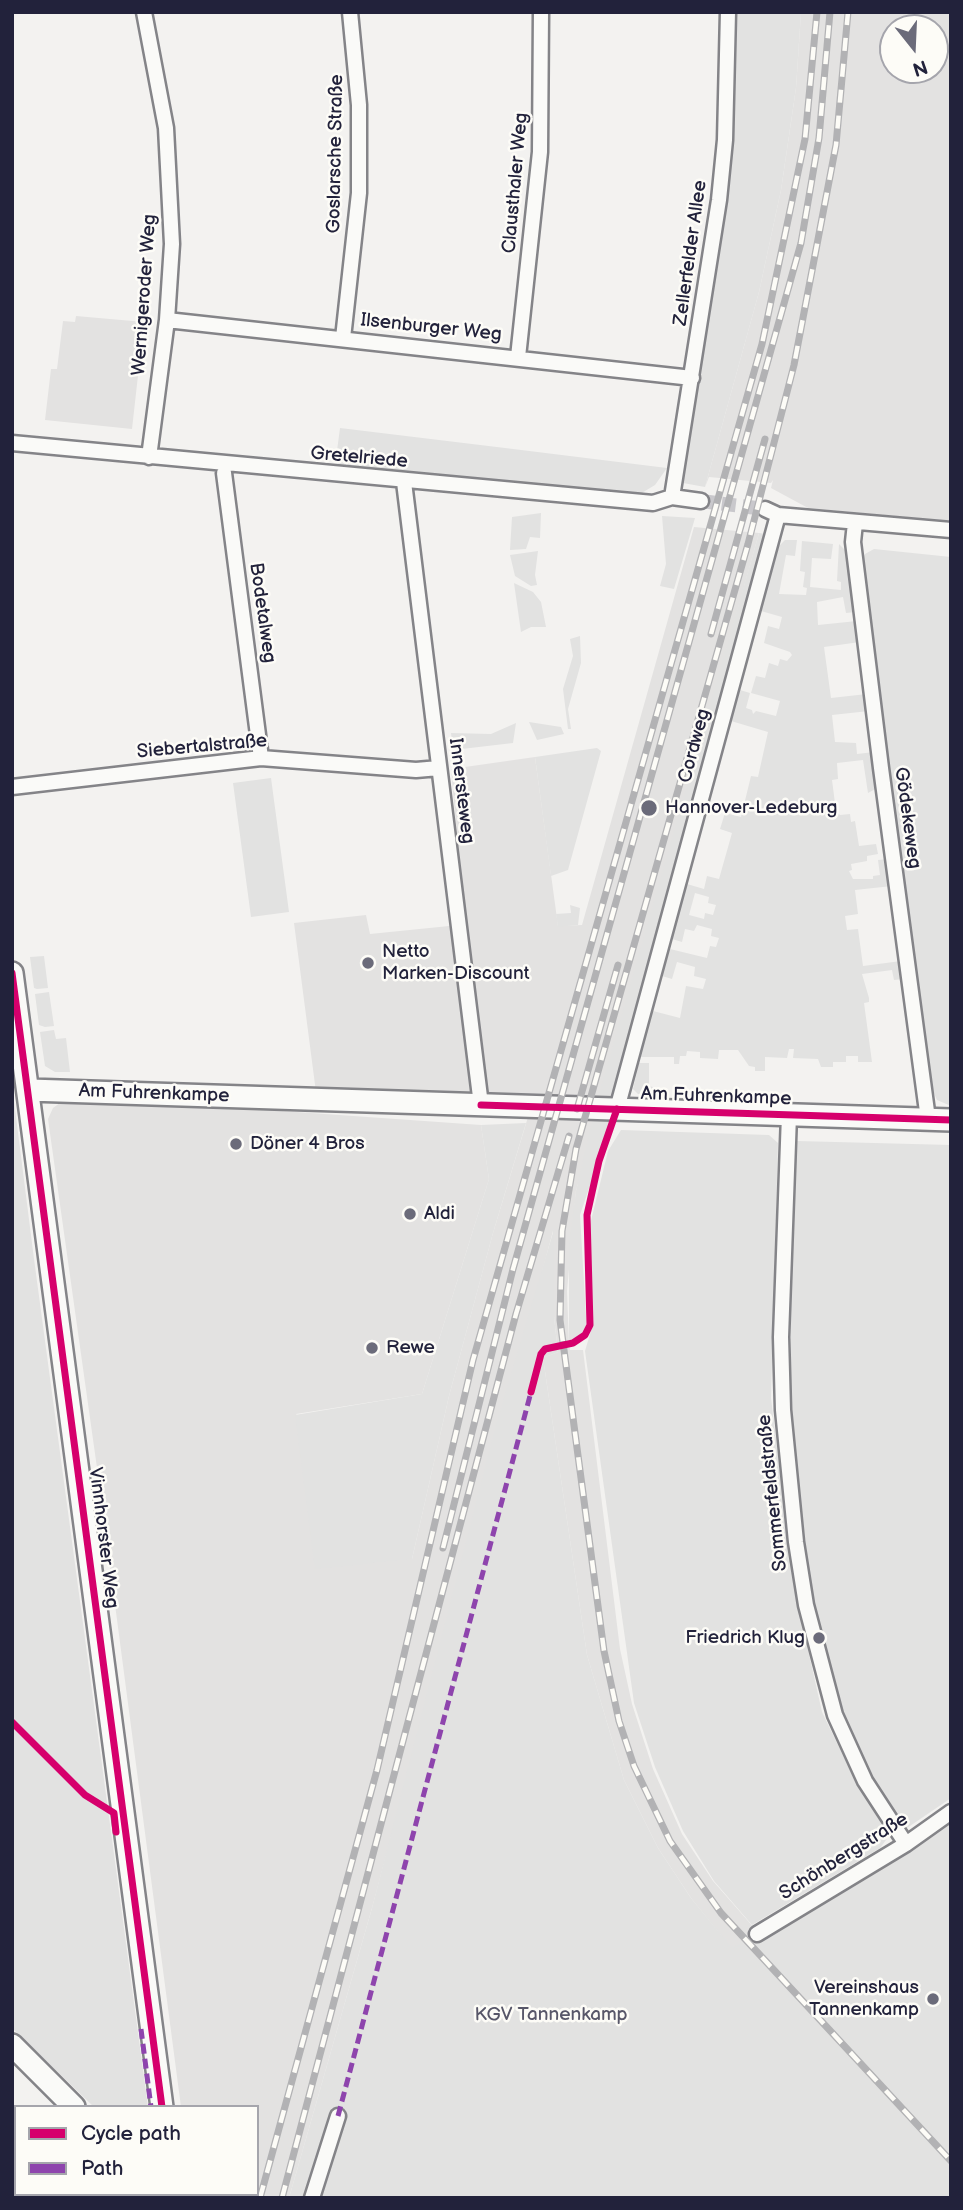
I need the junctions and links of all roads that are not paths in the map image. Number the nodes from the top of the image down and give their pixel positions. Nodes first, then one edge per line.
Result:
1 (144, 12) edge
2 (350, 12) edge
3 (541, 12) edge
4 (728, 12) edge
5 (166, 320) junction
6 (343, 338) junction
7 (517, 357) junction
8 (692, 377) junction
9 (12, 443) edge
10 (149, 457) junction
11 (224, 473) dead end
12 (404, 482) junction
13 (672, 497) junction
14 (701, 501) tunnel mouth
15 (855, 523) junction
16 (951, 530) edge
17 (261, 758) junction
18 (439, 768) junction
19 (12, 788) edge
20 (12, 973) edge
21 (29, 1090) junction
22 (481, 1105) junction
23 (617, 1110) junction
24 (789, 1115) junction
25 (928, 1119) junction
26 (951, 1120) edge
27 (951, 1812) edge
28 (905, 1844) junction
29 (757, 1934) dead end
30 (12, 2045) edge
31 (72, 2105) edge
32 (162, 2105) edge
33 (338, 2116) dead end
34 (312, 2198) edge

1 - 5 street, Wernigeroder Weg
2 - 6 street, Goslarsche Straße
3 - 7 street, Clausthaler Weg
4 - 8 street, Zellerfelder Allee
5 - 6 street, Ilsenburger Weg
5 - 10 street, Wernigeroder Weg
6 - 7 street, Ilsenburger Weg
7 - 8 street, Ilsenburger Weg
8 - 13 street, Zellerfelder Allee
9 - 10 street, Gretelriede
10 - 12 street, Gretelriede
11 - 17 street, Bodetalweg
12 - 13 street, Gretelriede
12 - 18 street, Innersteweg
13 - 14 street, Gretelriede
15 - 16 street
15 - 23 street, Cordweg
15 - 25 street, Gödekeweg
17 - 18 street, Siebertalstraße
17 - 19 street, Siebertalstraße
18 - 22 street, Innersteweg
20 - 21 street, Vinnhorster Weg
21 - 22 street, Am Fuhrenkampe
21 - 32 street, Vinnhorster Weg
22 - 23 street, Am Fuhrenkampe
23 - 24 street, Am Fuhrenkampe
24 - 25 street, Am Fuhrenkampe
24 - 28 street, Sommerfeldstraße
25 - 26 street, Am Fuhrenkampe
27 - 28 street, Schönbergstraße
28 - 29 street, Schönbergstraße
30 - 31 street
33 - 34 street

